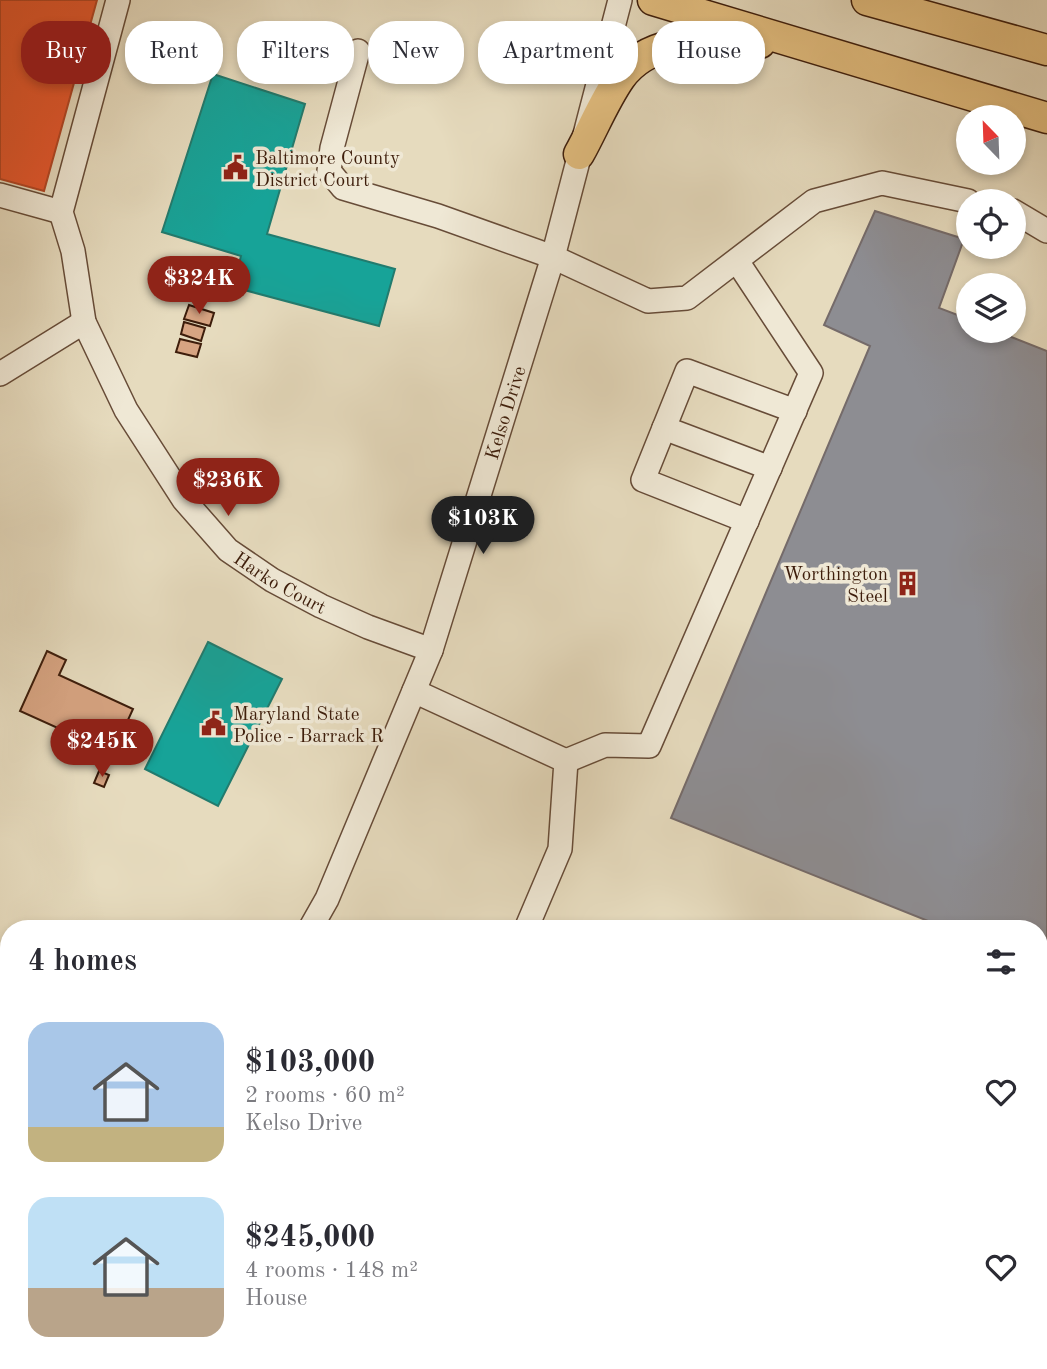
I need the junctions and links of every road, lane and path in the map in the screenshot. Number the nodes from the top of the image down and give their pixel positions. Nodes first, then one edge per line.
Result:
1 (118, 0) edge
2 (620, 0) edge
3 (653, 0) edge
4 (867, 0) edge
5 (794, 43) junction
6 (1047, 50) edge
7 (358, 51) dead end
8 (1047, 118) edge
9 (579, 154) junction
10 (0, 195) edge
11 (956, 198) edge
12 (61, 212) junction
13 (1026, 219) edge
14 (1047, 231) edge
15 (553, 257) junction
16 (737, 261) junction
17 (84, 322) junction
18 (0, 374) edge
19 (795, 411) junction
20 (664, 428) junction
21 (770, 468) junction
22 (747, 521) junction
23 (431, 650) junction
24 (414, 691) junction
25 (566, 761) junction
26 (315, 920) edge
27 (530, 920) edge

1 - 12 street
2 - 9 street, Kelso Drive
3 - 5 main road
4 - 6 main road
5 - 8 main road
5 - 9 main road
7 - 15 street
9 - 15 street, Kelso Drive
10 - 12 street
11 - 16 street
12 - 17 street, Harko Court
13 - 14 street
15 - 16 street
15 - 23 street, Kelso Drive
16 - 19 street
17 - 18 street
17 - 23 street, Harko Court
19 - 20 street
19 - 21 street
20 - 21 street
20 - 22 street
21 - 22 street
22 - 25 street
23 - 24 street, Kelso Drive
24 - 25 street
24 - 26 street, Kelso Drive
25 - 27 street

